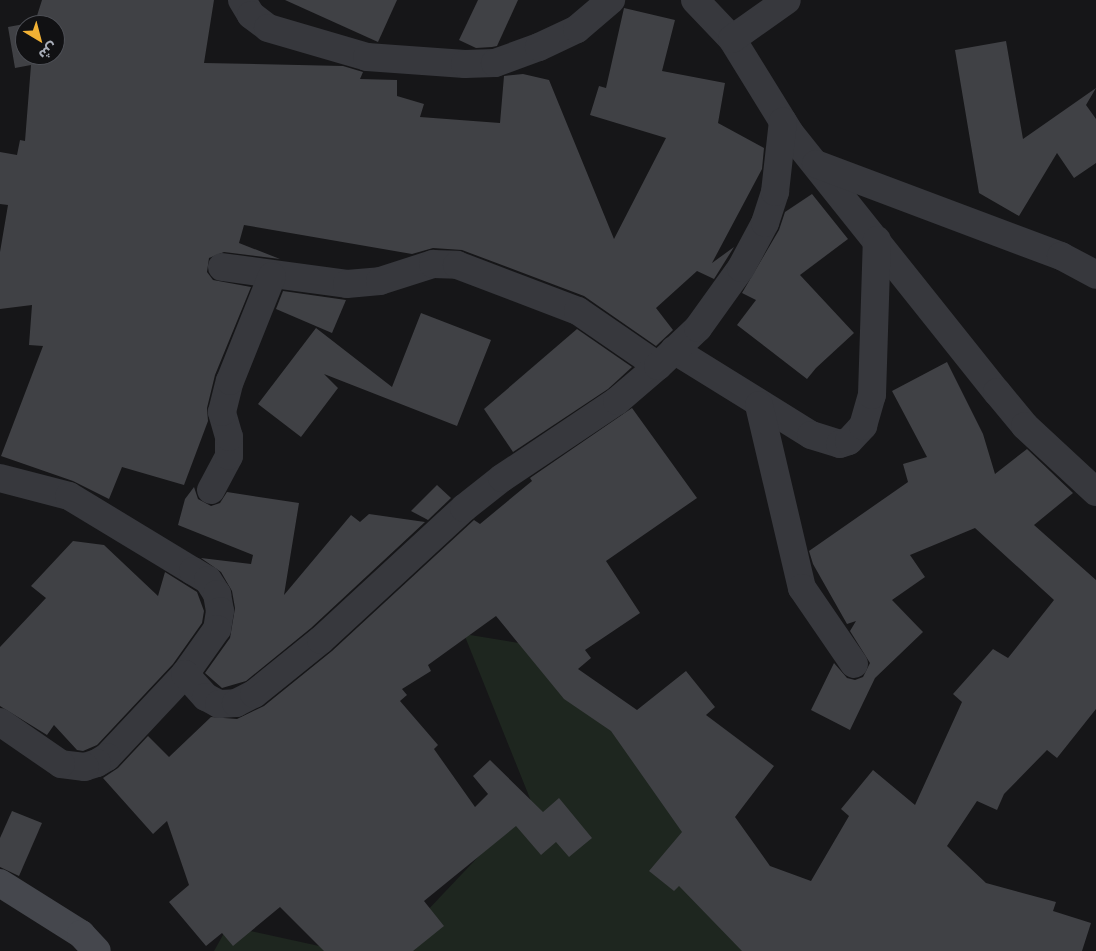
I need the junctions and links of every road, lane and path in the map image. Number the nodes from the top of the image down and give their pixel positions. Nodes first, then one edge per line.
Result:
1 (242, 0) edge
2 (611, 0) edge
3 (696, 0) edge
4 (787, 0) edge
5 (732, 39) junction
6 (784, 121) junction
7 (816, 164) junction
8 (877, 240) junction
9 (222, 268) dead end
10 (1096, 274) edge
11 (272, 276) junction
12 (666, 358) junction
13 (759, 406) junction
14 (0, 478) edge
15 (211, 490) dead end
16 (1096, 492) edge
17 (854, 664) dead end
18 (185, 674) junction
19 (0, 722) edge
20 (0, 883) edge
21 (97, 951) edge

1 - 2 street
3 - 5 street
4 - 5 street
5 - 6 street
6 - 7 street
6 - 12 street
7 - 8 street
7 - 10 street
8 - 13 street
8 - 16 street
9 - 11 street
11 - 12 street
11 - 15 street
12 - 13 street
12 - 18 street
13 - 17 street
14 - 18 street
18 - 19 street
20 - 21 main road

